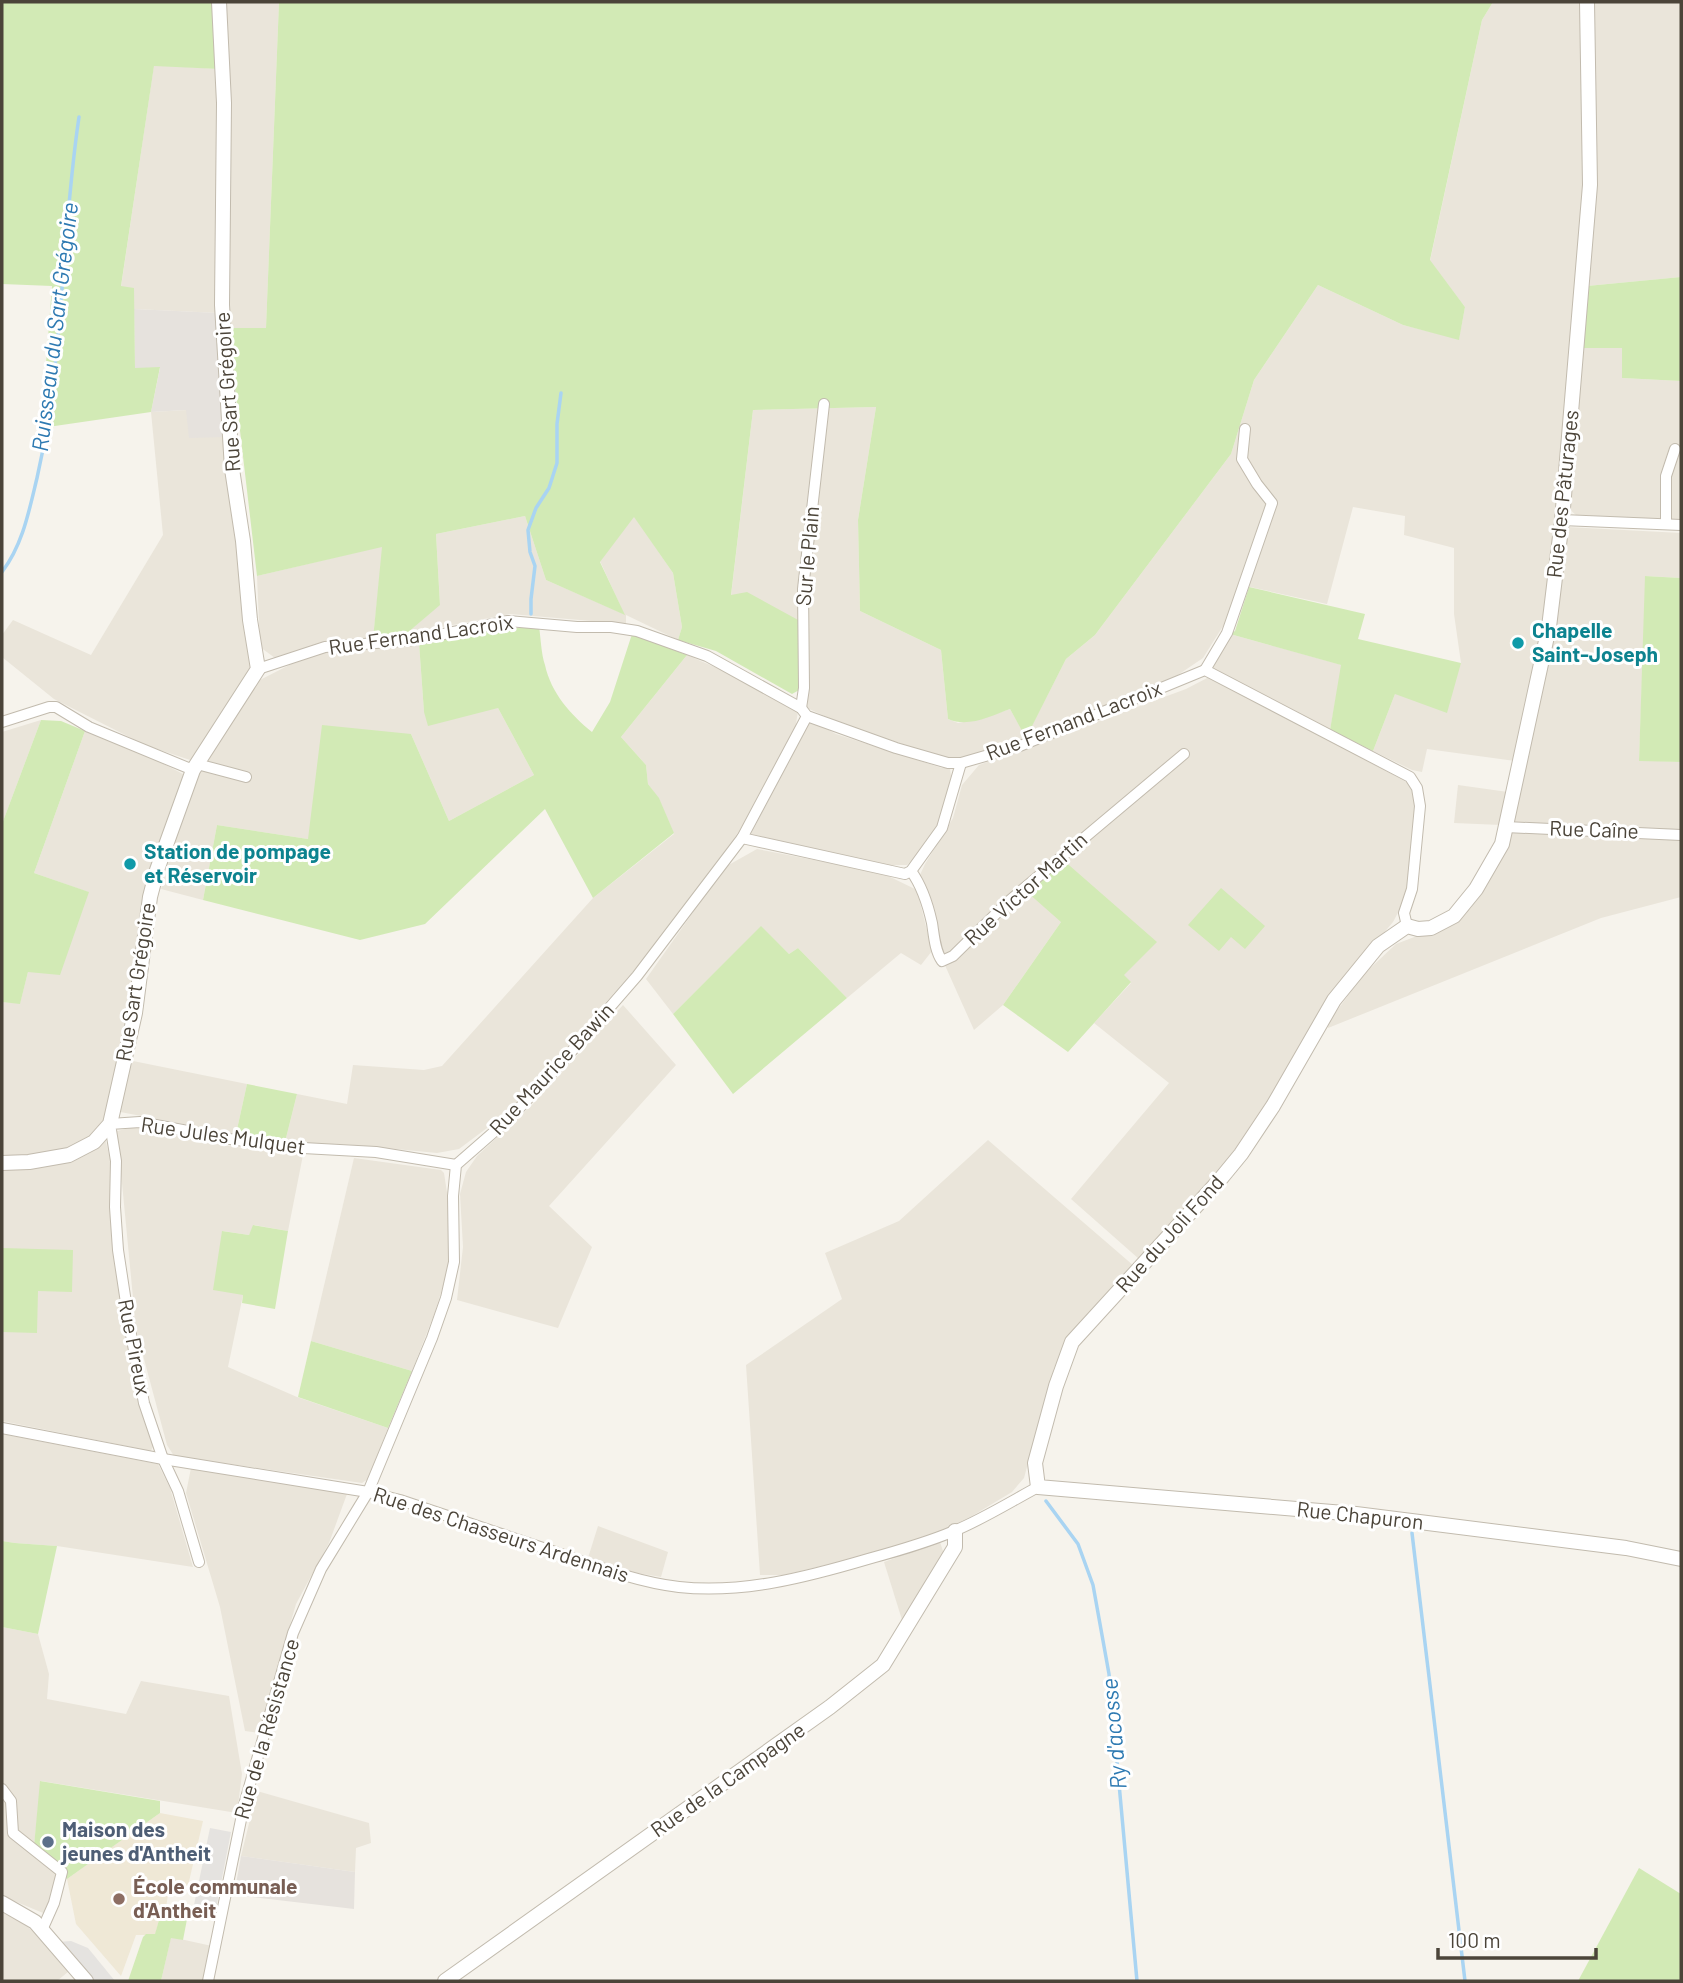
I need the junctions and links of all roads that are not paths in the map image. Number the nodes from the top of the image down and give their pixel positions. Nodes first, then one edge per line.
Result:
1 (219, 2) edge
2 (1587, 2) edge
3 (824, 404) dead end
4 (1245, 429) dead end
5 (1675, 449) dead end
6 (1562, 520) junction
7 (1666, 524) junction
8 (1681, 525) edge
9 (258, 669) junction
10 (1205, 670) junction
11 (804, 712) junction
12 (2, 722) edge
13 (1184, 754) dead end
14 (961, 764) junction
15 (195, 767) junction
16 (246, 777) dead end
17 (1506, 827) junction
18 (1681, 835) edge
19 (742, 838) junction
20 (911, 871) junction
21 (1407, 926) junction
22 (110, 1124) junction
23 (2, 1163) edge
24 (456, 1165) junction
25 (2, 1427) edge
26 (163, 1459) junction
27 (1038, 1487) junction
28 (368, 1492) junction
29 (955, 1531) junction
30 (1681, 1559) edge
31 (199, 1562) dead end
32 (2, 1789) edge
33 (2, 1903) edge
34 (42, 1930) junction
35 (86, 1981) edge
36 (208, 1981) edge
37 (445, 1981) edge

1 - 9 street, Rue Sart Grégoire
2 - 6 street, Rue des Pâturages
3 - 11 street, Sur le Plain
4 - 10 street
5 - 7 street
6 - 7 street
6 - 17 street, Rue des Pâturages
7 - 8 street
9 - 11 street, Rue Fernand Lacroix
9 - 15 street, Rue Sart Grégoire
10 - 14 street, Rue Fernand Lacroix
10 - 21 street
11 - 14 street, Rue Fernand Lacroix
11 - 19 street, Rue Maurice Bawin
12 - 15 street
13 - 20 street, Rue Victor Martin
14 - 20 street
15 - 16 street
15 - 22 street, Rue Sart Grégoire
17 - 18 street, Rue Caîne
17 - 21 street, Rue des Pâturages
19 - 20 street
19 - 24 street, Rue Maurice Bawin
21 - 27 street, Rue du Joli Fond
22 - 23 street, Rue Jules Mulquet
22 - 24 street, Rue Jules Mulquet
22 - 26 street, Rue Pireux
24 - 28 street
25 - 26 street, Rue des Chasseurs Ardennais
26 - 28 street, Rue des Chasseurs Ardennais
26 - 31 street, Rue Pireux
27 - 29 street
27 - 30 street, Rue Chapuron
28 - 29 street, Rue des Chasseurs Ardennais
28 - 36 street, Rue de la Résistance
29 - 37 street, Rue de la Campagne
32 - 34 street
33 - 34 street
34 - 35 street

